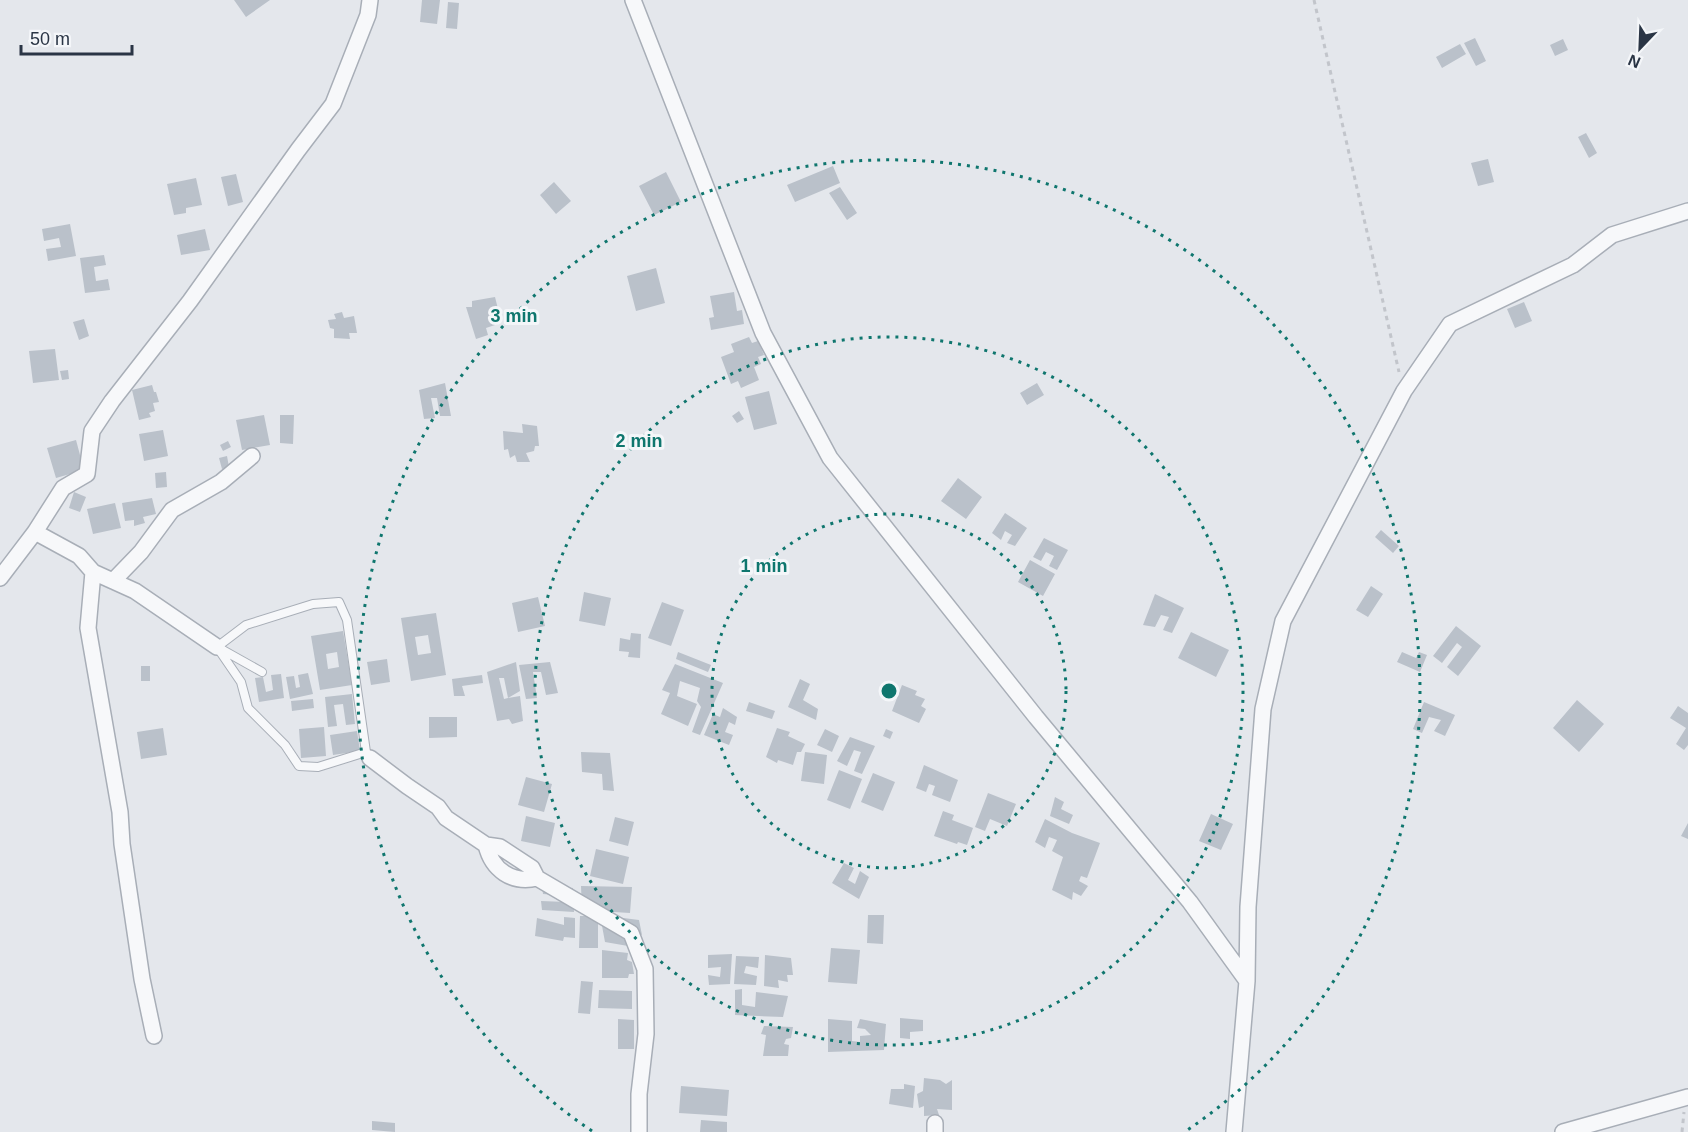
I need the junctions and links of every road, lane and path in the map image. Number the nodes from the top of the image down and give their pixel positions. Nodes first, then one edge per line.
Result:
1 (370, 0) edge
2 (633, 0) edge
3 (1314, 0) edge
4 (1688, 210) edge
5 (1404, 391) junction
6 (252, 456) dead end
7 (35, 532) junction
8 (93, 572) junction
9 (0, 579) edge
10 (113, 581) junction
11 (217, 647) junction
12 (262, 672) dead end
13 (368, 755) junction
14 (1247, 981) junction
15 (154, 1036) dead end
16 (1688, 1097) edge
17 (639, 1132) edge
18 (1234, 1132) edge
19 (1563, 1132) edge

1 - 7 street
2 - 14 street
3 - 5 path
4 - 5 street
5 - 14 street
6 - 10 street
7 - 8 street
7 - 9 street
8 - 10 street
8 - 15 street
10 - 11 street
11 - 12 lane
11 - 13 lane
11 - 13 lane
13 - 17 street
14 - 18 street
16 - 19 street

